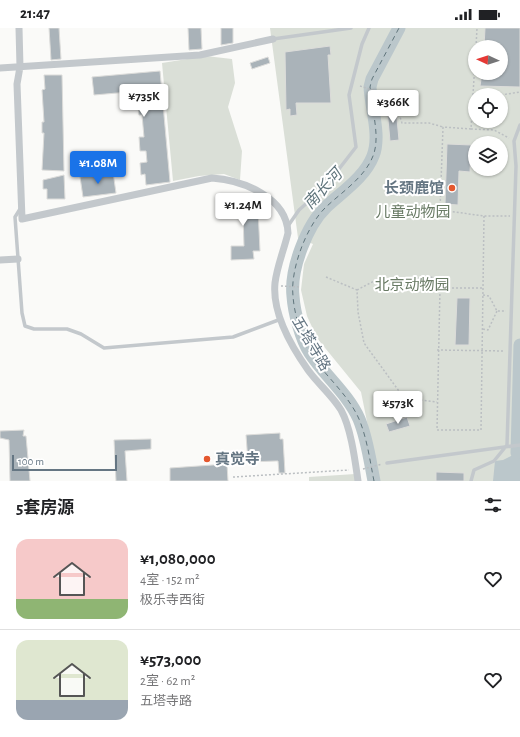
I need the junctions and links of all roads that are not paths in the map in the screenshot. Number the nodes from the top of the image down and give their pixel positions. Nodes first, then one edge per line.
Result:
1 (19, 28) edge
2 (351, 28) edge
3 (369, 28) edge
4 (273, 39) joint
5 (20, 67) junction
6 (0, 68) edge
7 (520, 125) edge
8 (21, 208) junction
9 (288, 227) junction
10 (18, 259) junction
11 (0, 260) edge
12 (280, 319) junction
13 (520, 444) edge
14 (507, 445) junction
15 (387, 463) road end
16 (358, 481) edge
17 (471, 481) edge

1 - 5 street
2 - 4 lane
3 - 9 lane
4 - 5 street
5 - 6 street
5 - 8 street
7 - 14 lane
8 - 9 street
8 - 10 lane
9 - 12 street, 五塔寺路
10 - 11 street
10 - 12 lane
12 - 16 street, 五塔寺路
13 - 14 lane
14 - 15 lane
14 - 17 lane

